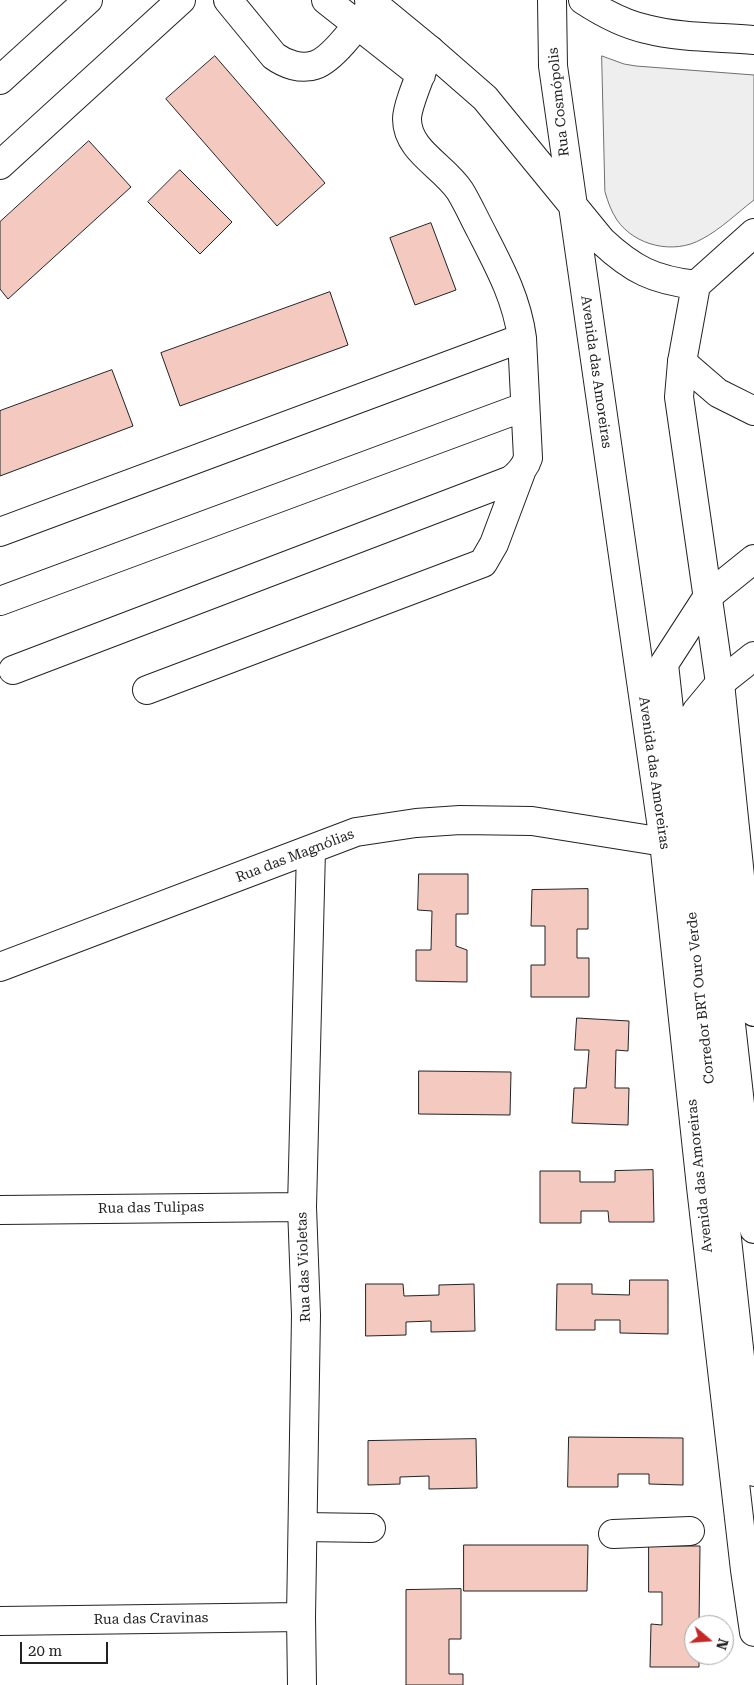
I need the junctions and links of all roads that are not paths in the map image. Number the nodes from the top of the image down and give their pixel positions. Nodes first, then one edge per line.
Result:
1 (88, 0) edge
2 (181, 0) edge
3 (228, 0) edge
4 (326, 0) edge
5 (552, 0) edge
6 (583, 0) edge
7 (371, 2) edge
8 (357, 26) junction
9 (754, 40) edge
10 (430, 50) junction
11 (421, 75) junction
12 (0, 80) edge
13 (0, 165) edge
14 (572, 203) junction
15 (754, 233) edge
16 (696, 285) junction
17 (522, 338) junction
18 (682, 362) junction
19 (524, 407) junction
20 (754, 411) edge
21 (521, 472) junction
22 (0, 532) edge
23 (754, 559) edge
24 (708, 596) junction
25 (0, 601) edge
26 (754, 656) edge
27 (13, 670) dead end
28 (720, 683) junction
29 (147, 690) dead end
30 (664, 842) junction
31 (311, 850) junction
32 (0, 967) edge
33 (754, 1012) edge
34 (302, 1207) junction
35 (0, 1210) edge
36 (754, 1229) edge
37 (754, 1472) edge
38 (303, 1527) junction
39 (371, 1528) dead end
40 (690, 1531) dead end
41 (613, 1534) dead end
42 (301, 1617) junction
43 (0, 1621) edge
44 (754, 1632) edge
45 (302, 1685) edge

1 - 12 street
2 - 13 street
3 - 8 street
4 - 8 street
5 - 14 street, Rua Cosmópolis
6 - 9 street
7 - 8 street
7 - 10 street
8 - 11 street
10 - 11 street
10 - 14 street
11 - 17 street
14 - 16 street
14 - 30 street, Avenida das Amoreiras
15 - 16 street
16 - 18 street
17 - 19 street
17 - 22 street
18 - 20 street
18 - 24 street
19 - 21 street
19 - 25 street
21 - 27 street
21 - 29 street
23 - 24 street, Corredor BRT Ouro Verde
24 - 28 street
24 - 37 street, Corredor BRT Ouro Verde
26 - 28 street, Corredor BRT Ouro Verde
28 - 33 street
28 - 36 street, Corredor BRT Ouro Verde
30 - 31 street, Rua das Magnólias
30 - 44 street, Avenida das Amoreiras
31 - 32 street, Rua das Magnólias
31 - 34 street, Rua das Violetas
34 - 35 street, Rua das Tulipas
34 - 38 street, Rua das Violetas
38 - 39 street
38 - 42 street, Rua das Violetas
40 - 41 street
42 - 43 street, Rua das Cravinas
42 - 45 street, Rua das Violetas

